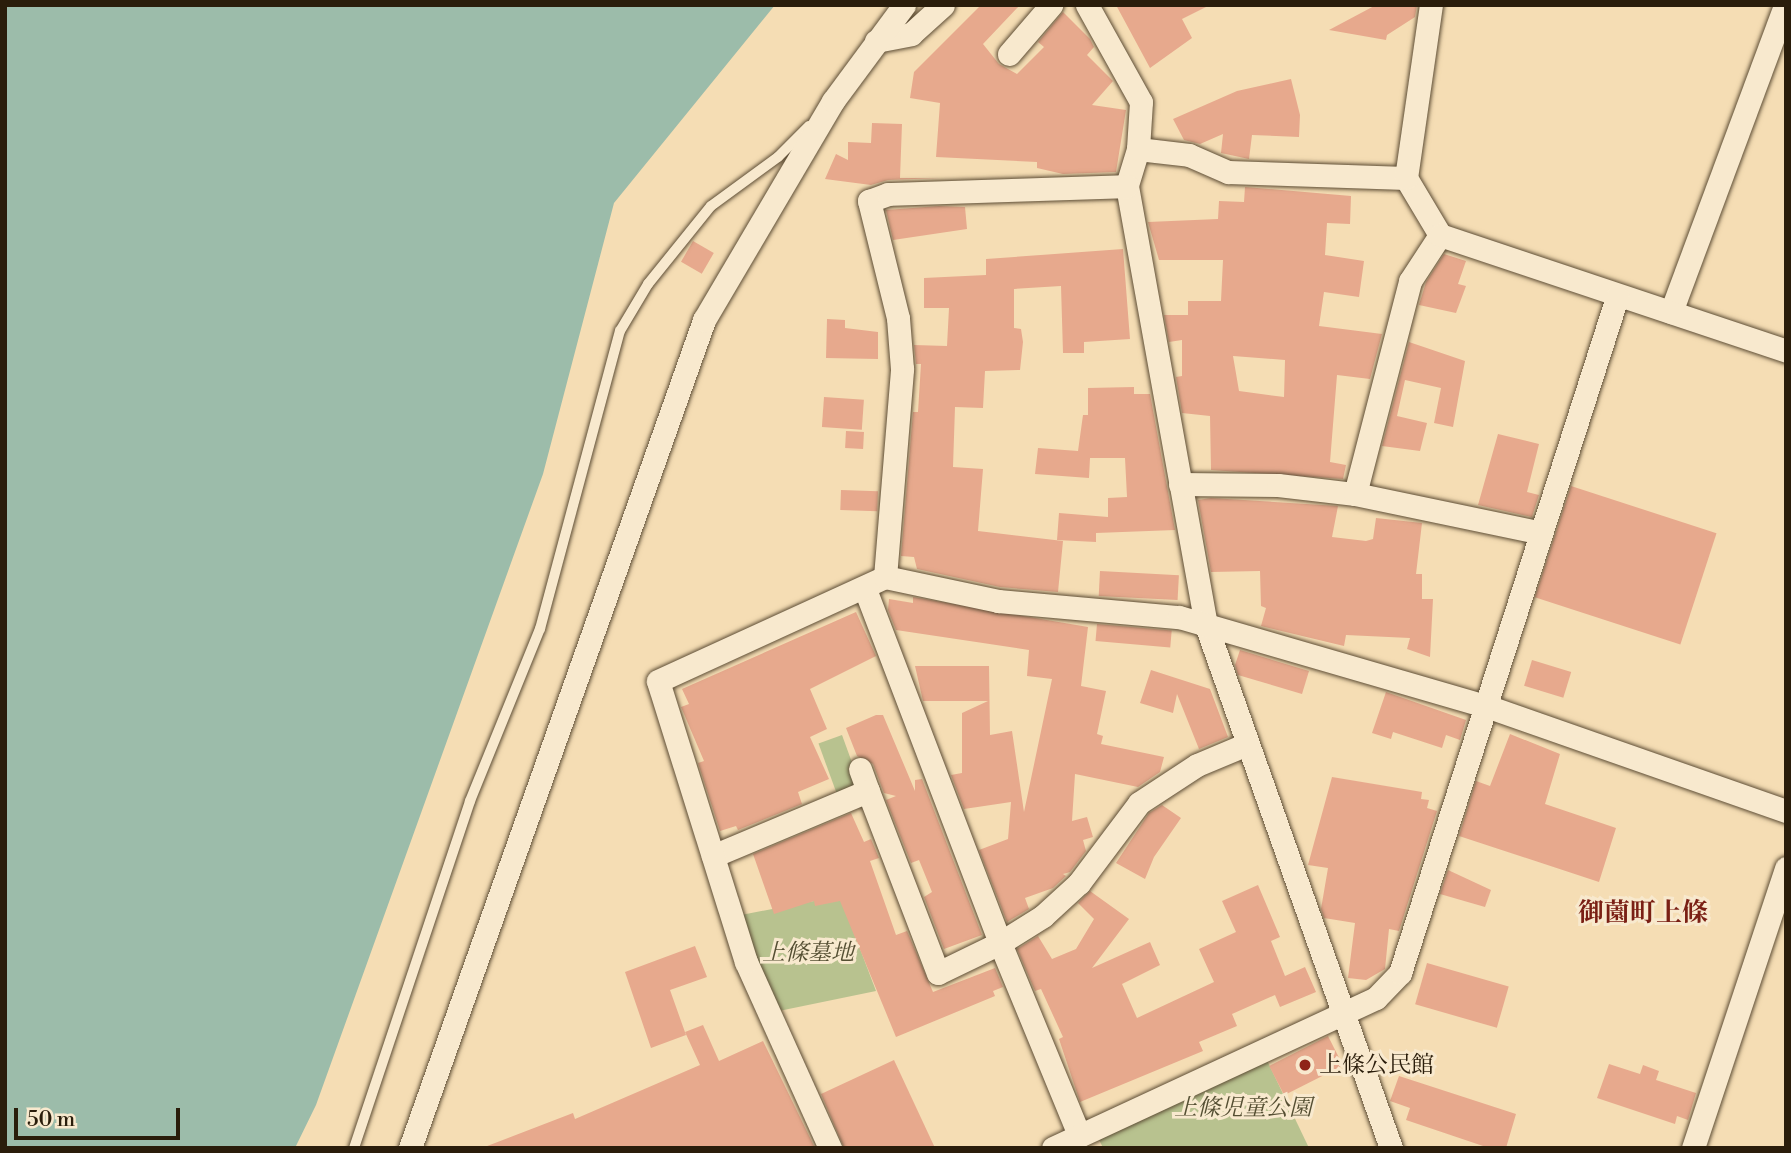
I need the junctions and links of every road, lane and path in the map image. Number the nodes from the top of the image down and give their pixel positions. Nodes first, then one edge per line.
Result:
1 (905, 5) edge
2 (943, 5) edge
3 (1051, 5) edge
4 (1087, 5) edge
5 (1431, 5) edge
6 (1785, 5) edge
7 (876, 41) junction
8 (1009, 54) dead end
9 (832, 101) junction
10 (1138, 149) junction
11 (1406, 178) junction
12 (1127, 186) junction
13 (1440, 234) junction
14 (1617, 298) junction
15 (1671, 312) junction
16 (1786, 351) edge
17 (1180, 484) junction
18 (1355, 494) junction
19 (1541, 533) junction
20 (885, 577) junction
21 (864, 589) junction
22 (1206, 625) junction
23 (1486, 706) junction
24 (1247, 744) junction
25 (1786, 811) edge
26 (713, 856) junction
27 (1786, 868) edge
28 (1000, 943) junction
29 (1342, 1014) junction
30 (1079, 1135) junction
31 (354, 1148) edge
32 (410, 1148) edge
33 (830, 1148) edge
34 (1053, 1148) edge
35 (1391, 1148) edge
36 (1693, 1148) edge

1 - 7 street
2 - 7 street
3 - 8 street
4 - 10 street
5 - 11 street
6 - 15 street
7 - 9 street
9 - 31 lane
9 - 32 street
10 - 11 street
10 - 12 street
11 - 13 street
12 - 17 street
12 - 20 street
13 - 14 street
13 - 18 street
14 - 15 street
14 - 19 street
15 - 16 street
17 - 18 street
17 - 22 street
18 - 19 street
19 - 23 street
20 - 21 street
20 - 22 street
21 - 26 street
21 - 28 street
22 - 23 street
22 - 24 street
23 - 25 street
23 - 29 street
24 - 28 street
24 - 29 street
26 - 28 street
26 - 33 street
27 - 36 street
28 - 30 street
29 - 30 street
29 - 35 street
30 - 34 street

